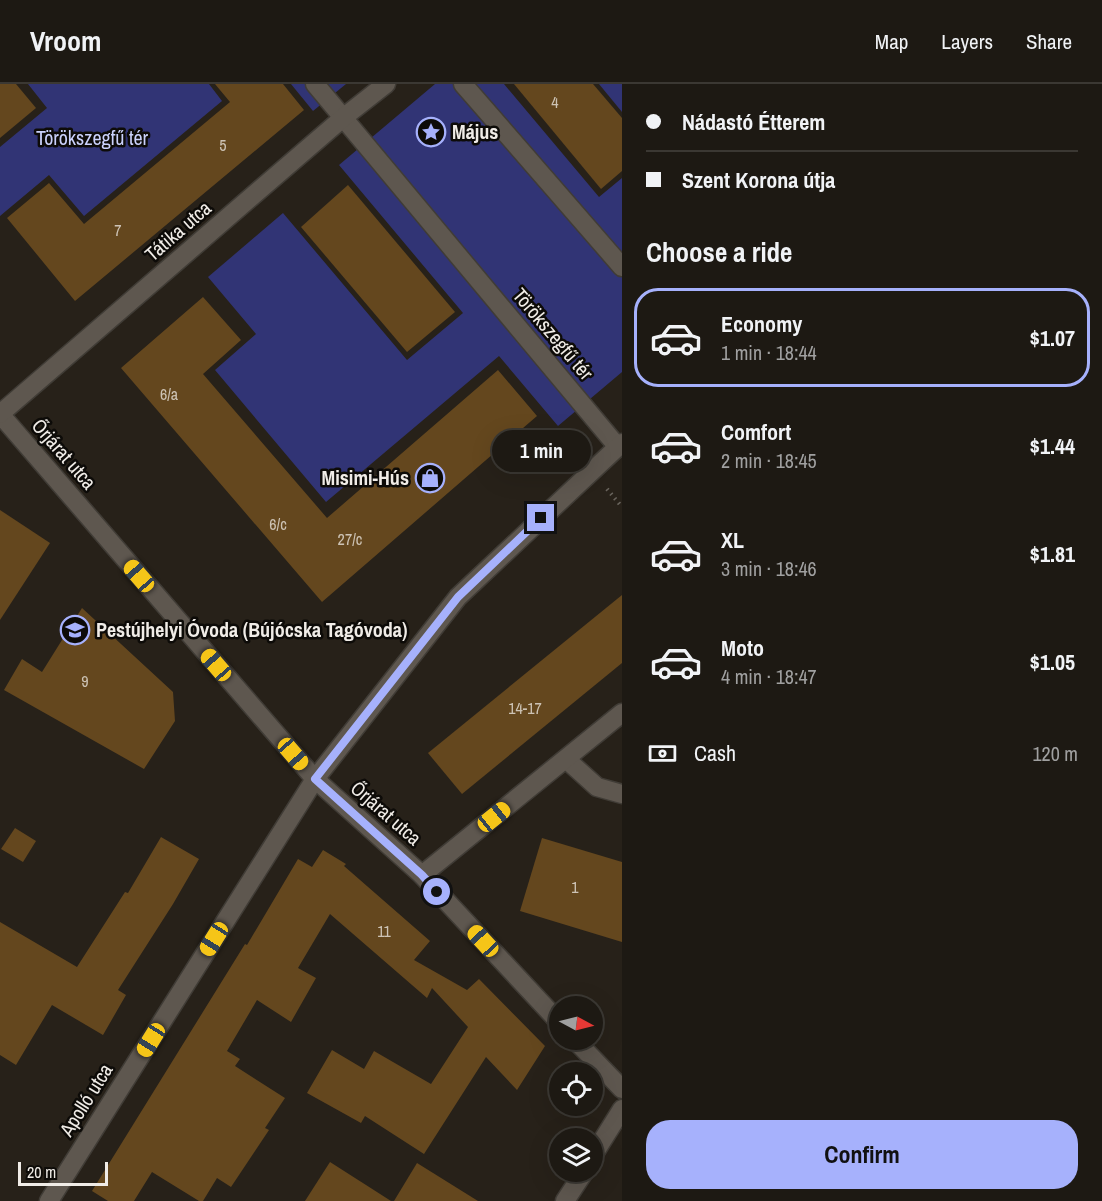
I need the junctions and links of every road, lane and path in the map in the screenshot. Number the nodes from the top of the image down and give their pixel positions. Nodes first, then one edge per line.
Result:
1 (315, 84) edge
2 (386, 84) edge
3 (463, 84) edge
4 (344, 117) junction
5 (622, 267) edge
6 (0, 414) edge
7 (620, 445) edge
8 (622, 713) edge
9 (566, 759) junction
10 (315, 779) junction
11 (622, 794) edge
12 (422, 875) junction
13 (549, 1011) edge
14 (585, 1050) edge
15 (622, 1089) edge
16 (622, 1109) edge
17 (603, 1139) edge
18 (577, 1182) edge
19 (50, 1201) edge
20 (565, 1201) edge

1 - 4 street, Törökszegfű tér
2 - 4 street, Tátika utca
3 - 5 street
4 - 6 street, Tátika utca
4 - 7 street, Törökszegfű tér
6 - 10 street, Őrjárat utca
7 - 10 street, Apolló utca
8 - 9 street
9 - 11 street
9 - 12 street
10 - 12 street, Őrjárat utca
10 - 19 street, Apolló utca
12 - 13 street, Őrjárat utca
14 - 15 street
16 - 17 street
18 - 20 street

